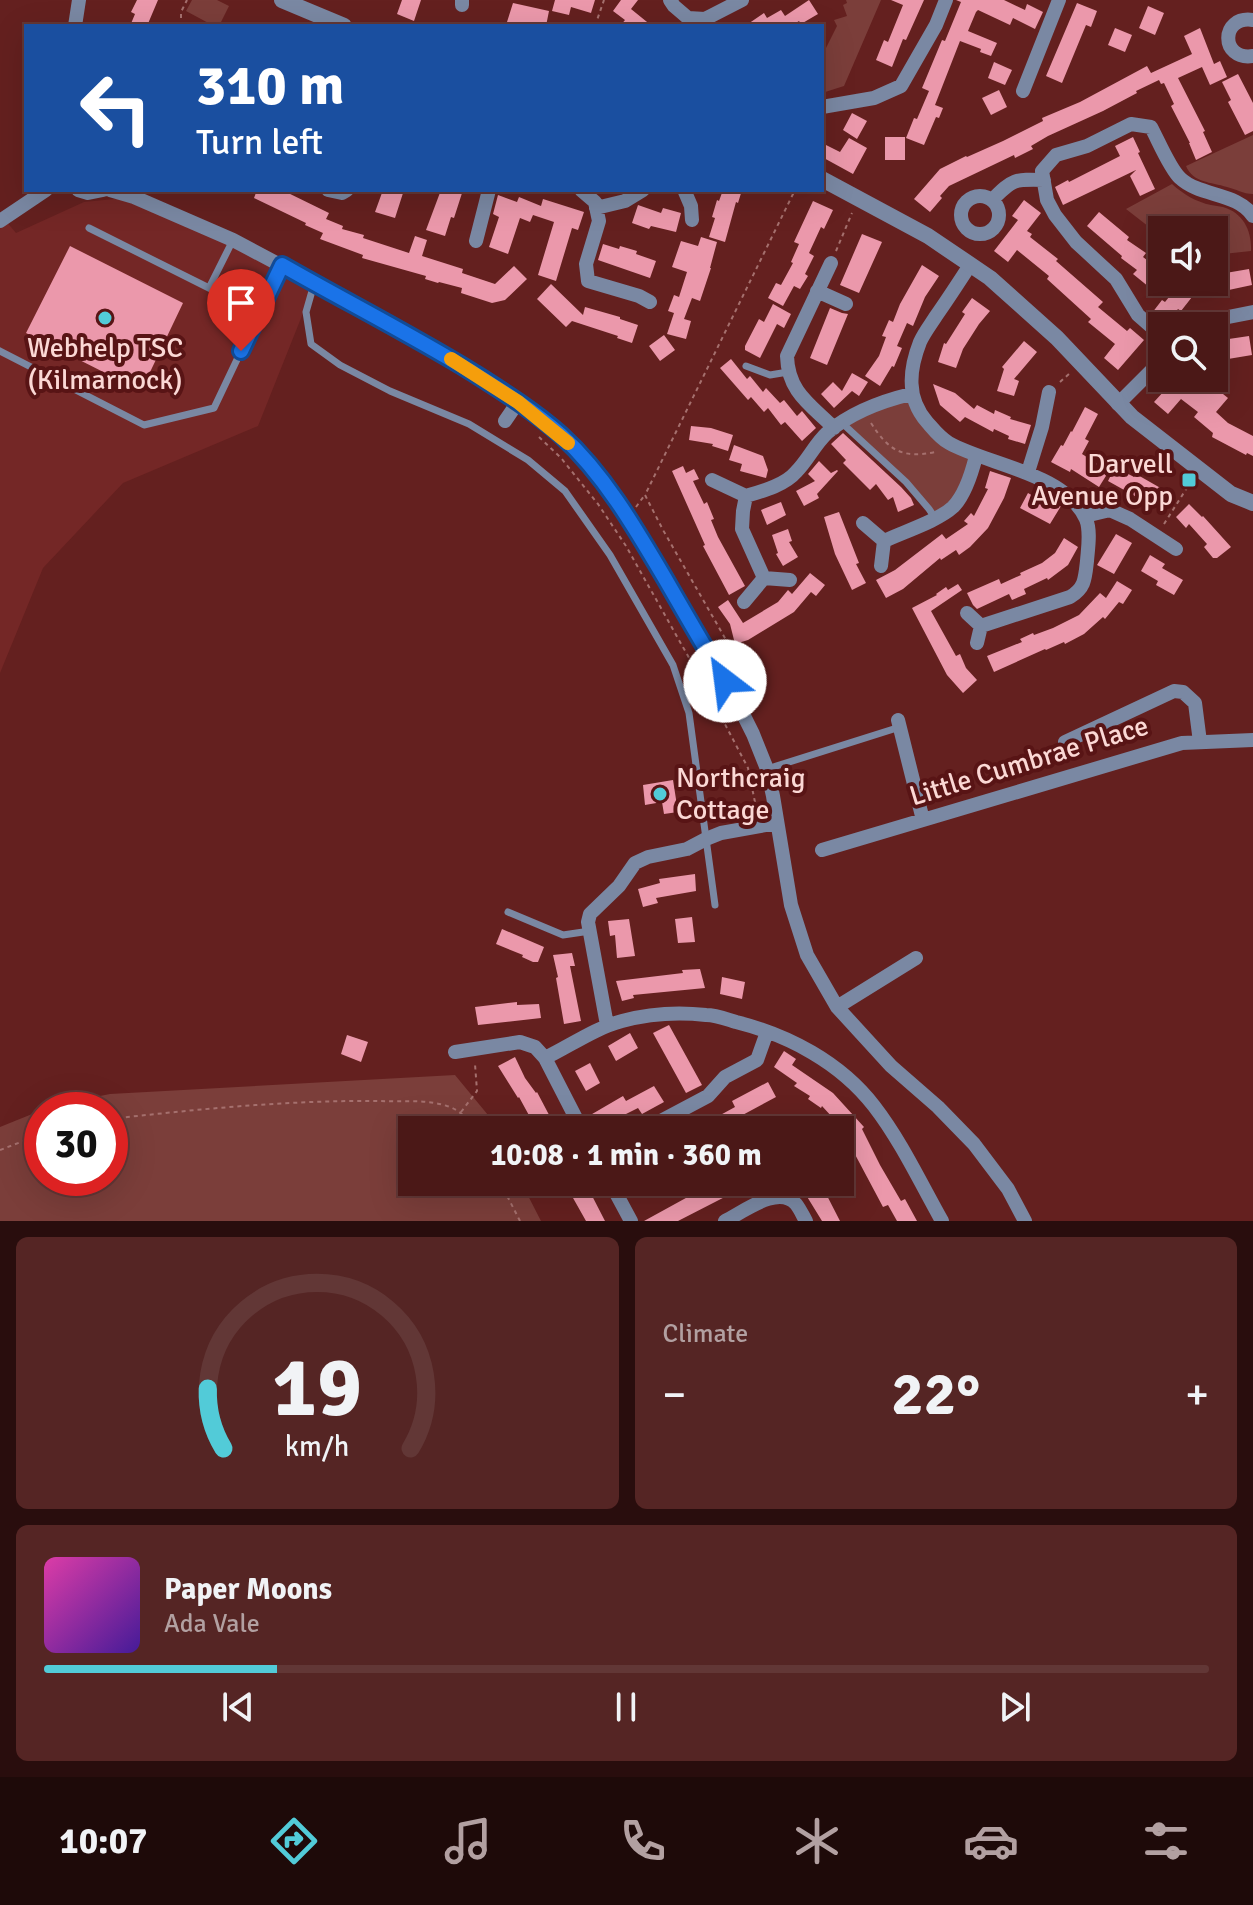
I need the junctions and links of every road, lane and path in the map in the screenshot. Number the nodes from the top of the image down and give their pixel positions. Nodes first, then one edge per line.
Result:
1 (79, 0) edge
2 (187, 0) edge
3 (282, 0) edge
4 (604, 0) edge
5 (670, 0) edge
6 (742, 0) edge
7 (946, 0) edge
8 (1059, 0) edge
9 (315, 7) edge
10 (1253, 20) edge
11 (75, 24) edge
12 (181, 24) edge
13 (341, 24) edge
14 (596, 24) edge
15 (1253, 56) edge
16 (1023, 91) dead end
17 (824, 107) edge
18 (824, 180) edge
19 (1044, 180) junction
20 (43, 192) edge
21 (117, 192) edge
22 (488, 192) edge
23 (583, 192) edge
24 (640, 192) edge
25 (684, 192) edge
26 (794, 192) edge
27 (858, 198) junction
28 (992, 200) dead end
29 (596, 208) junction
30 (1252, 211) edge
31 (692, 220) dead end
32 (0, 221) edge
33 (89, 228) dead end
34 (233, 240) junction
35 (476, 241) dead end
36 (831, 263) joint
37 (282, 265) junction
38 (970, 265) junction
39 (315, 283) junction
40 (209, 288) junction
41 (817, 291) junction
42 (650, 302) dead end
43 (846, 304) dead end
44 (243, 307) dead end
45 (1253, 312) edge
46 (1228, 317) edge
47 (1148, 324) edge
48 (0, 351) edge
49 (1080, 365) junction
50 (746, 366) dead end
51 (788, 372) junction
52 (1148, 374) edge
53 (1049, 392) joint
54 (911, 394) junction
55 (518, 402) junction
56 (1118, 404) junction
57 (863, 410) junction
58 (505, 421) dead end
59 (838, 425) junction
60 (947, 443) junction
61 (976, 456) junction
62 (1200, 468) junction
63 (1028, 472) junction
64 (712, 480) dead end
65 (746, 496) junction
66 (1253, 503) edge
67 (1085, 516) junction
68 (935, 518) junction
69 (863, 523) dead end
70 (1156, 536) junction
71 (884, 541) junction
72 (1176, 549) dead end
73 (881, 566) dead end
74 (764, 578) junction
75 (790, 580) dead end
76 (744, 602) dead end
77 (967, 613) dead end
78 (981, 626) junction
79 (977, 643) dead end
80 (737, 659) dead end
81 (899, 724) joint
82 (1253, 740) edge
83 (1065, 742) dead end
84 (1200, 742) junction
85 (767, 769) junction
86 (923, 820) junction
87 (777, 823) junction
88 (706, 839) junction
89 (822, 850) dead end
90 (715, 905) dead end
91 (508, 912) dead end
92 (590, 931) junction
93 (916, 958) dead end
94 (837, 1007) junction
95 (607, 1025) junction
96 (767, 1032) junction
97 (463, 1051) joint
98 (545, 1058) junction
99 (461, 1113) junction
100 (465, 1116) edge
101 (575, 1116) edge
102 (670, 1116) edge
103 (128, 1117) edge
104 (24, 1141) edge
105 (0, 1150) edge
106 (507, 1196) edge
107 (618, 1196) edge
108 (520, 1221) edge
109 (631, 1221) edge
110 (725, 1221) edge
111 (806, 1221) edge
112 (942, 1221) edge
113 (1025, 1221) edge

1 - 11 street
2 - 12 path
3 - 9 street
4 - 14 path
5 - 6 street
7 - 17 street
8 - 16 street
9 - 13 street
10 - 15 street
18 - 27 street
19 - 28 street
19 - 30 street
19 - 47 street
20 - 32 street
21 - 34 street
22 - 35 street
23 - 29 street
24 - 29 street
25 - 31 street
26 - 80 path
27 - 36 path
27 - 38 street
29 - 42 street
33 - 40 lane
34 - 37 street
34 - 40 lane
36 - 41 street
37 - 39 street
37 - 48 lane
38 - 49 street
38 - 54 street
39 - 55 street
39 - 88 lane
40 - 44 lane
41 - 43 street
41 - 51 street
45 - 46 street
49 - 53 path
49 - 56 street
50 - 51 lane
51 - 59 street
52 - 56 street
53 - 63 street
54 - 57 street
54 - 60 street
55 - 58 street
55 - 85 street
56 - 62 street
57 - 59 street
57 - 60 path
59 - 65 street
59 - 68 lane
60 - 61 street
61 - 63 street
61 - 68 street
62 - 66 street
62 - 70 path
63 - 67 street
64 - 65 street
65 - 74 street
67 - 70 street
67 - 78 street
68 - 71 street
69 - 71 street
70 - 72 street
71 - 73 street
74 - 75 street
74 - 76 street
77 - 78 street
78 - 79 street
81 - 85 lane
81 - 86 street
82 - 84 street, Little Cumbrae Place
83 - 84 street
84 - 86 street, Little Cumbrae Place
85 - 87 street
86 - 89 street, Little Cumbrae Place
87 - 88 street
87 - 94 street
88 - 90 lane
88 - 92 street
91 - 92 lane
92 - 95 street
93 - 94 street
94 - 113 street
95 - 96 street
95 - 98 street
96 - 102 street
96 - 112 street
97 - 98 street
97 - 99 path
98 - 101 street
99 - 100 path
99 - 103 path
104 - 105 path
106 - 108 path
107 - 109 street
110 - 111 street

